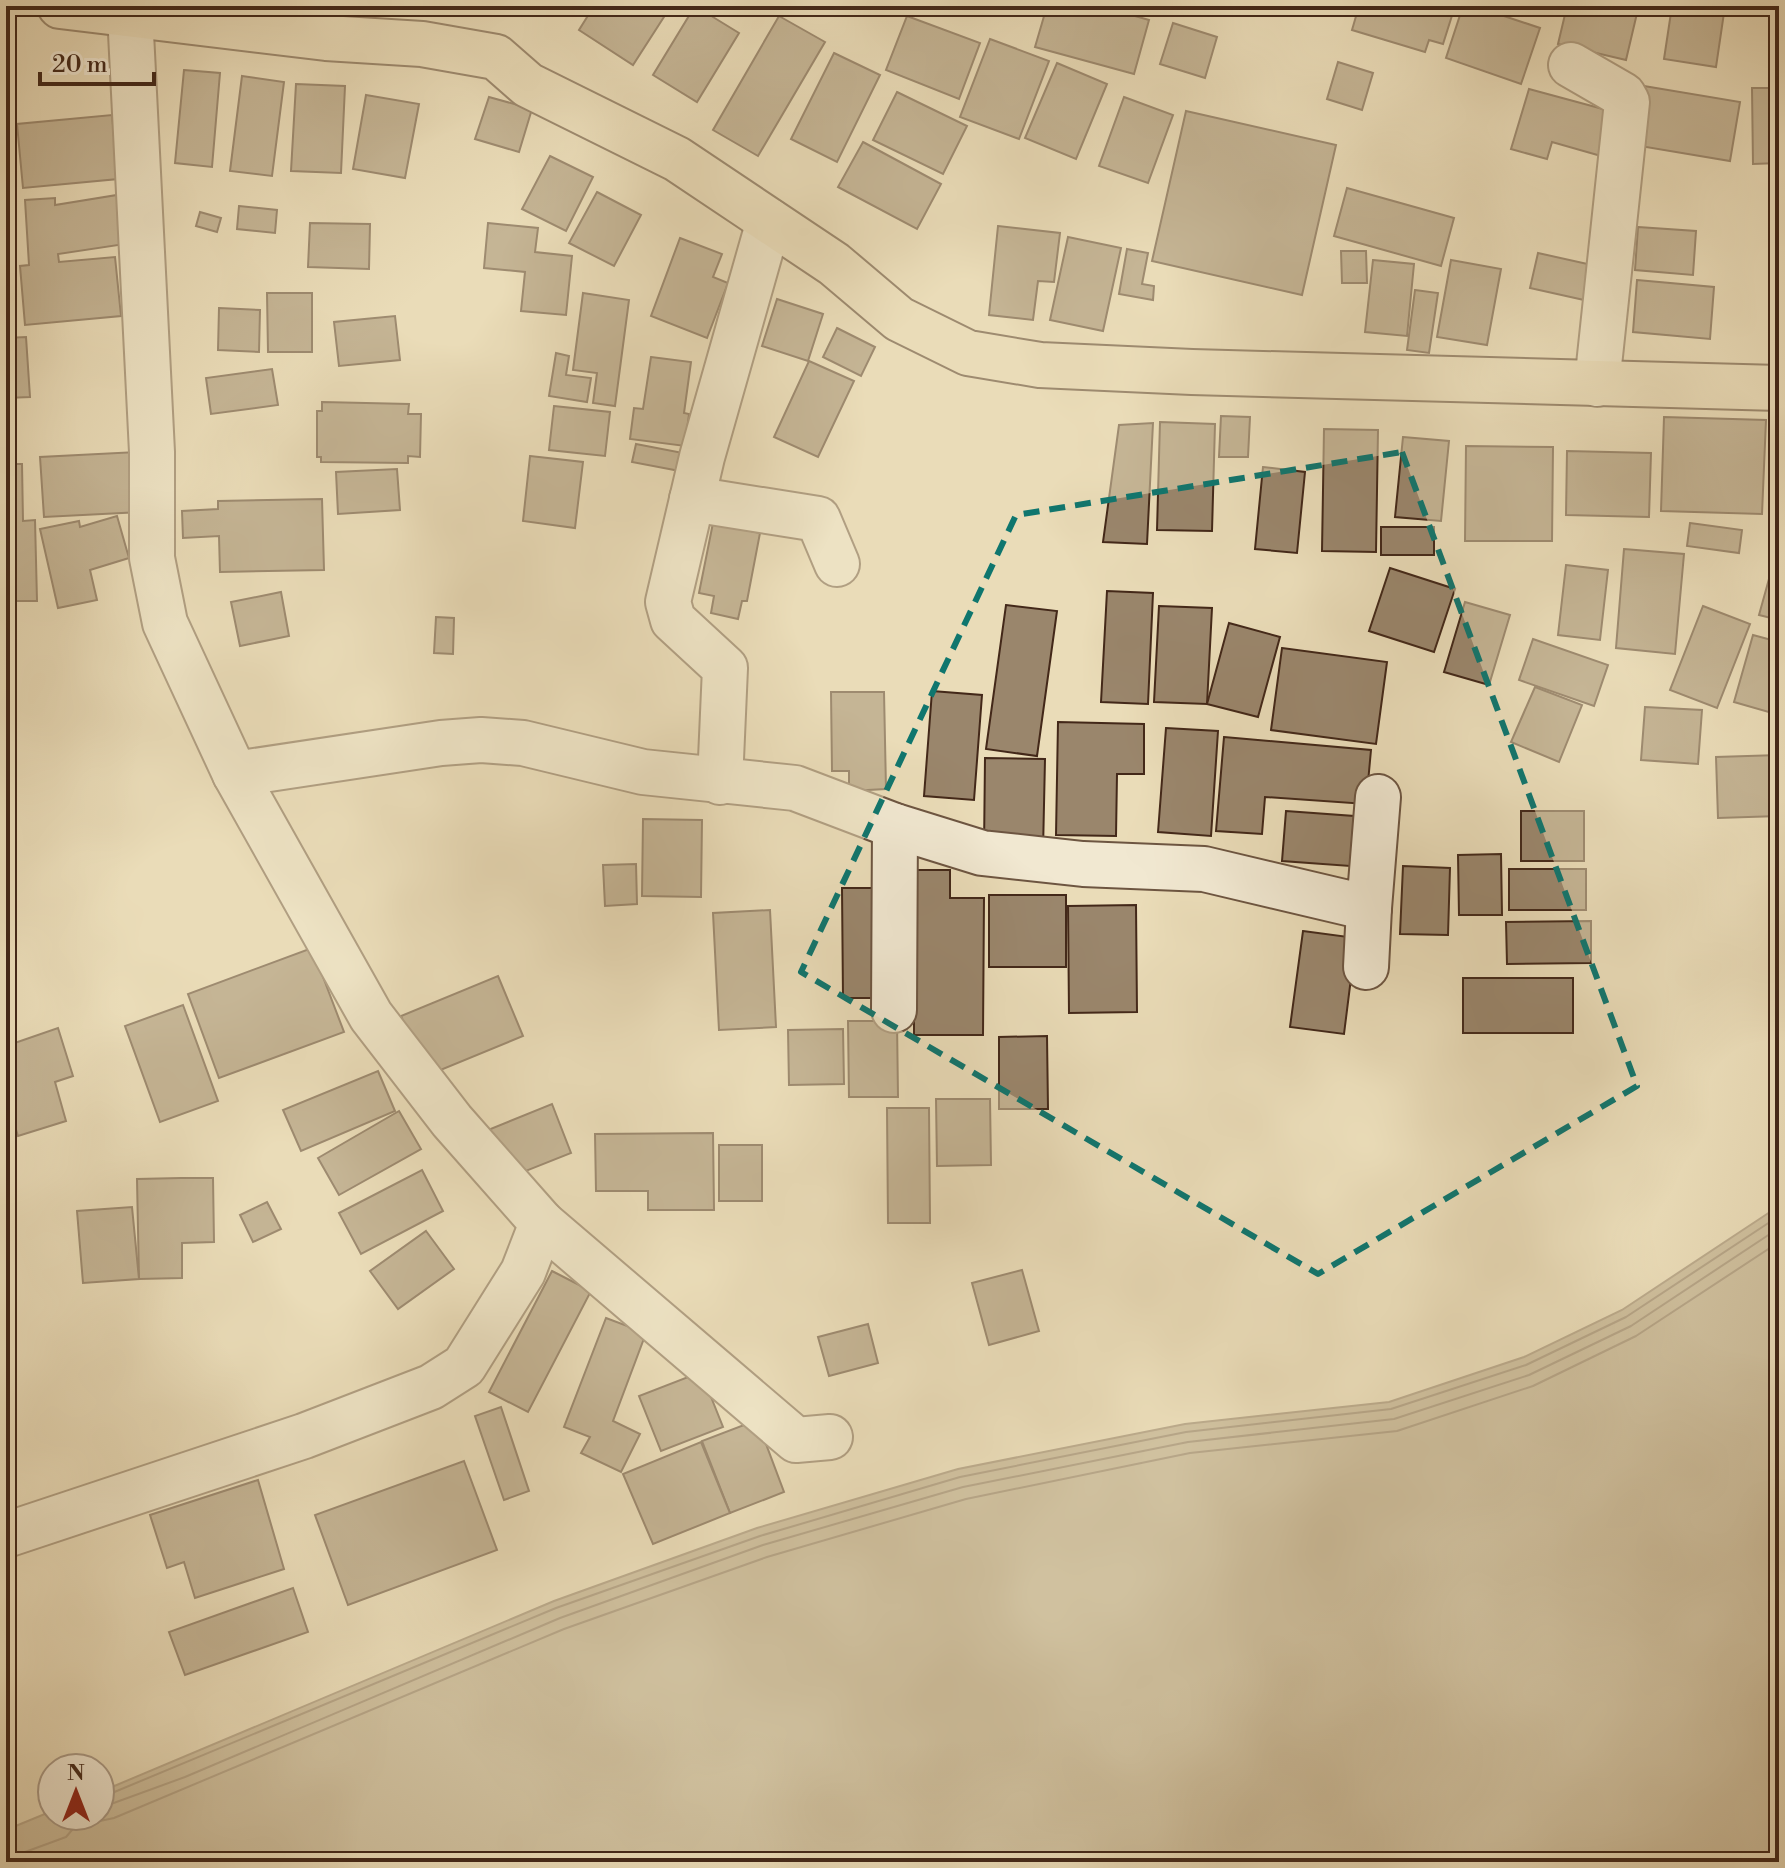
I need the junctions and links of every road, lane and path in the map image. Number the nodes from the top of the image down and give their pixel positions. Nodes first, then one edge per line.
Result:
1 (60, 6) edge
2 (130, 13) junction
3 (1571, 65) dead end
4 (769, 221) junction
5 (1597, 384) junction
6 (1779, 388) edge
7 (692, 499) junction
8 (837, 564) dead end
9 (235, 774) junction
10 (720, 782) junction
11 (1378, 797) dead end
12 (895, 826) junction
13 (1369, 908) junction
14 (1366, 967) dead end
15 (894, 1010) dead end
16 (542, 1223) junction
17 (830, 1437) dead end
18 (6, 1535) edge

1 - 2 highway
2 - 4 highway
2 - 9 street
3 - 5 street
4 - 5 highway
4 - 7 street
5 - 6 highway
7 - 8 street
7 - 10 street
9 - 10 street
9 - 16 street
10 - 12 street
11 - 13 street
12 - 13 street
12 - 15 street
13 - 14 street
16 - 17 street
16 - 18 street

